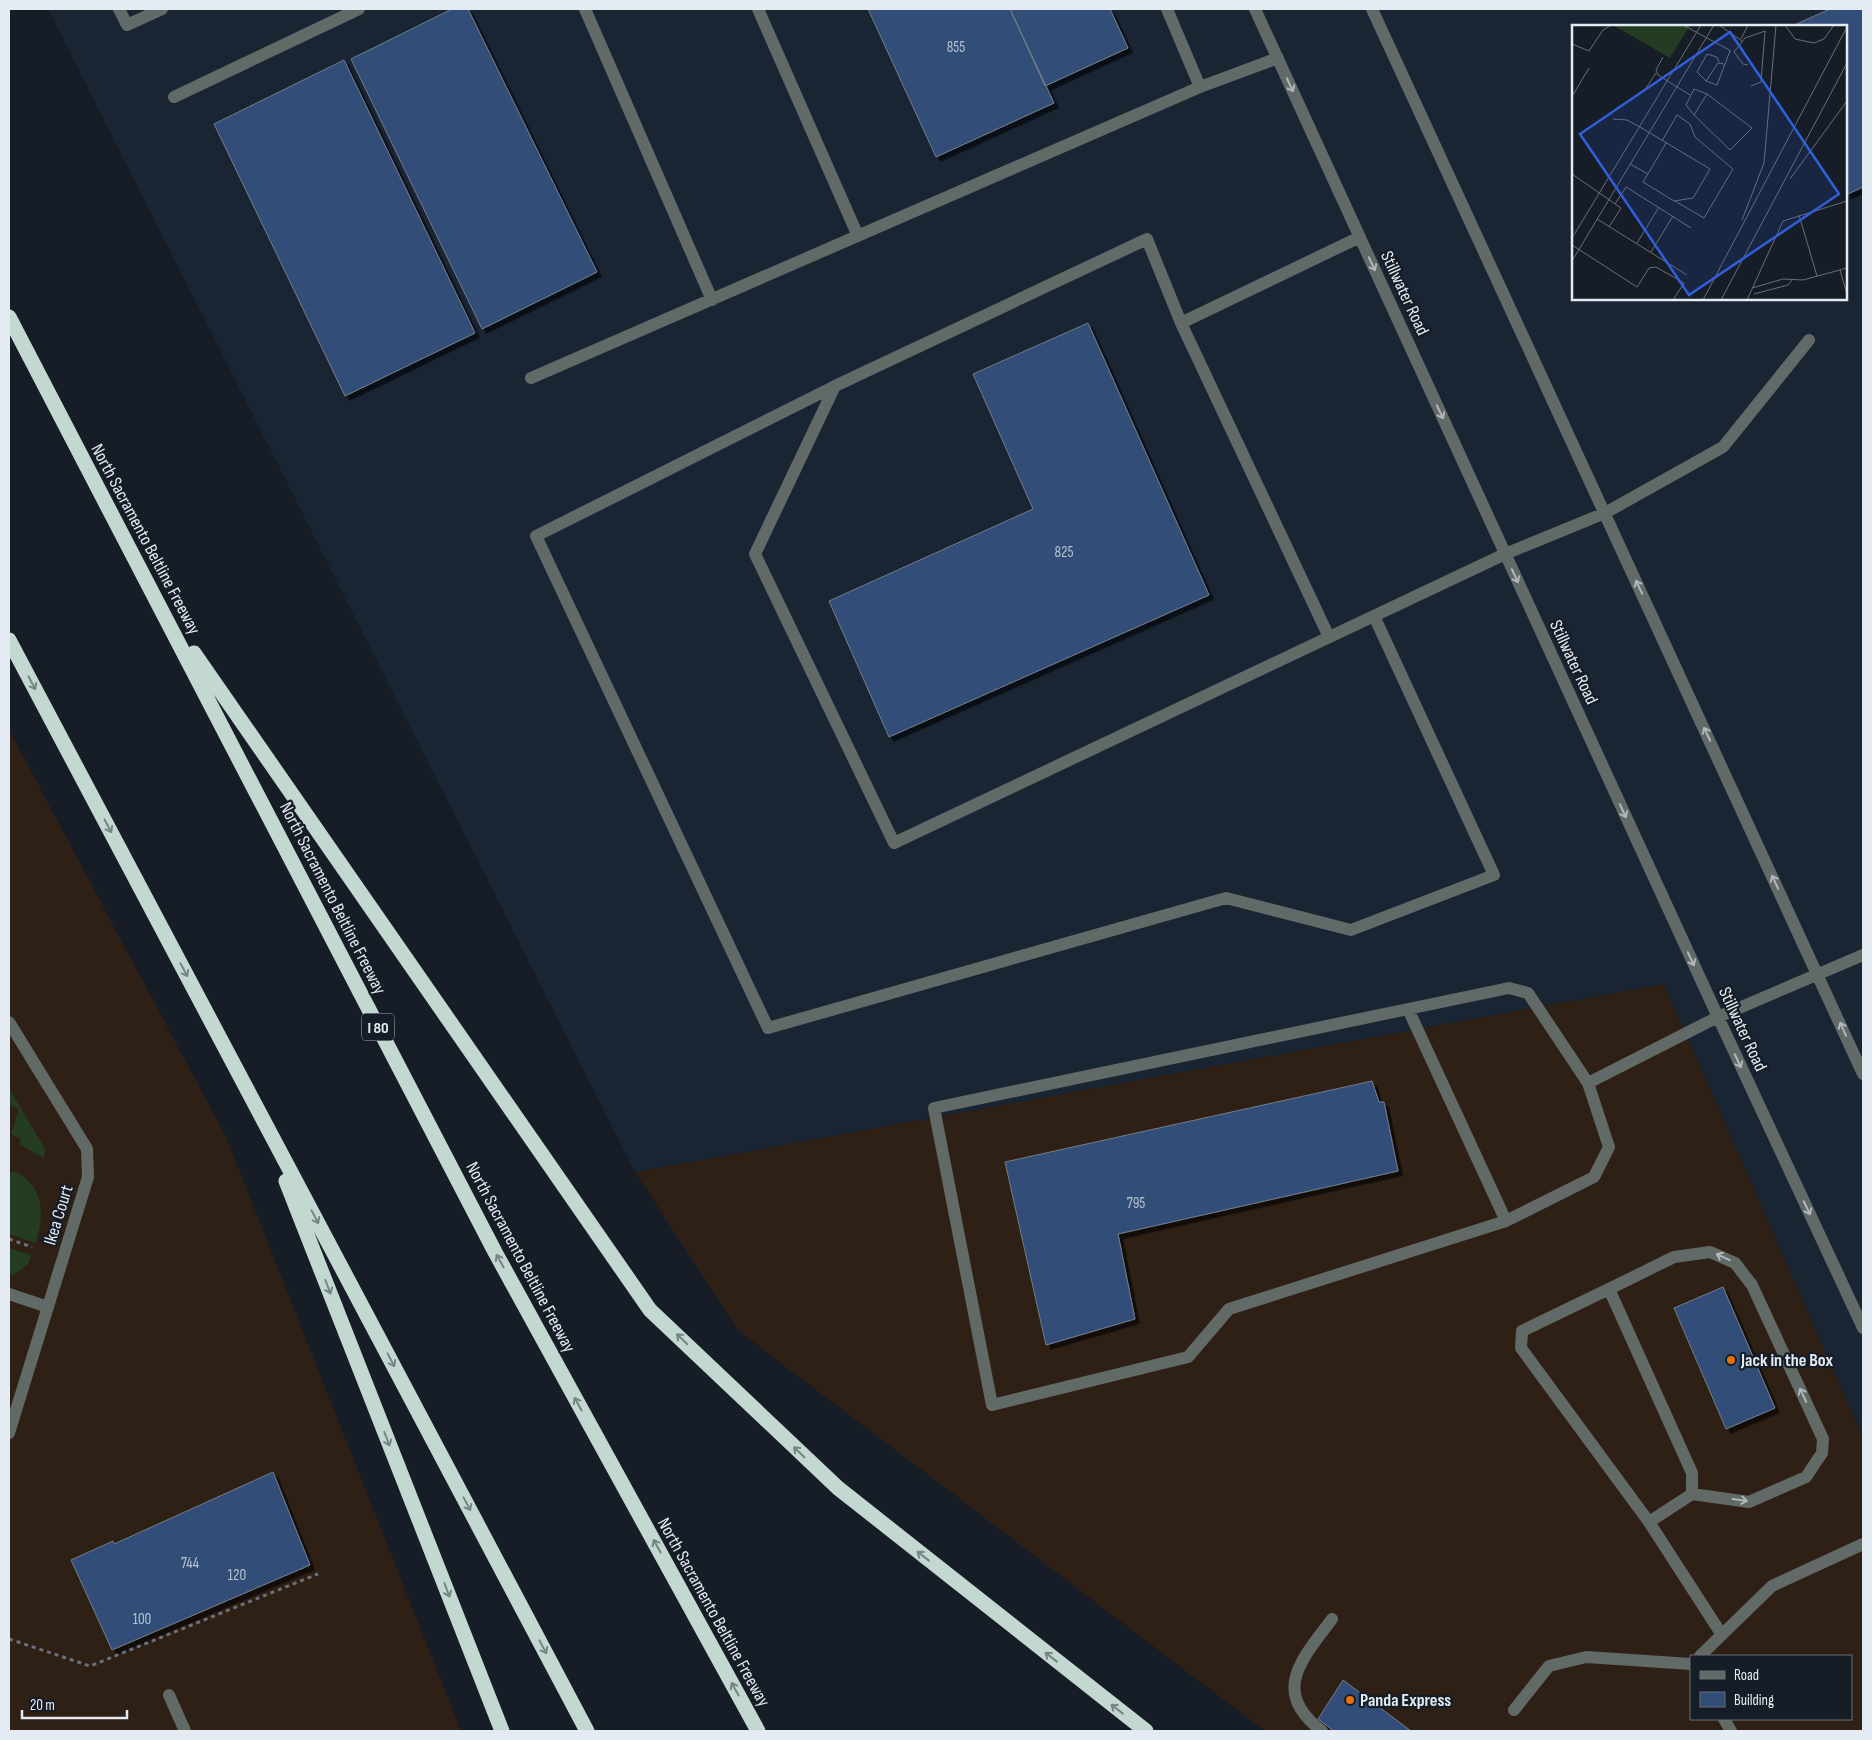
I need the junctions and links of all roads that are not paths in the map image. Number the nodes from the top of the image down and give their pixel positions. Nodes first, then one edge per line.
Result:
1 (119, 9) edge
2 (162, 9) edge
3 (359, 9) edge
4 (585, 9) edge
5 (758, 9) edge
6 (1167, 9) edge
7 (1255, 9) edge
8 (1372, 9) edge
9 (1278, 58) junction
10 (1200, 87) junction
11 (174, 97) dead end
12 (858, 236) junction
13 (1360, 237) junction
14 (712, 300) junction
15 (9, 317) edge
16 (1181, 323) junction
17 (1809, 340) dead end
18 (530, 378) dead end
19 (835, 386) junction
20 (1605, 513) junction
21 (1505, 554) junction
22 (158, 602) junction
23 (1374, 616) junction
24 (1329, 637) junction
25 (9, 640) edge
26 (1863, 955) edge
27 (1818, 973) junction
28 (1408, 1009) junction
29 (1718, 1017) junction
30 (9, 1022) edge
31 (1863, 1074) edge
32 (1588, 1082) junction
33 (259, 1112) junction
34 (1506, 1221) junction
35 (1609, 1289) junction
36 (9, 1294) edge
37 (48, 1307) junction
38 (1863, 1328) edge
39 (9, 1433) edge
40 (1692, 1494) junction
41 (1650, 1522) junction
42 (1863, 1544) edge
43 (1332, 1619) dead end
44 (1722, 1635) junction
45 (1701, 1655) edge
46 (1690, 1664) edge
47 (169, 1695) dead end
48 (1514, 1710) dead end
49 (1725, 1720) edge
50 (185, 1731) edge
51 (502, 1731) edge
52 (587, 1731) edge
53 (758, 1731) edge
54 (1146, 1731) edge
55 (1322, 1731) edge
56 (1732, 1731) edge

1 - 2 street
3 - 11 street
4 - 14 street
5 - 12 street
6 - 10 street
7 - 9 street, Stillwater Road
8 - 20 street
9 - 10 street
9 -> 13 street, Stillwater Road
10 - 12 street
12 - 14 street
13 - 16 street
13 -> 21 street, Stillwater Road
14 - 18 street
15 - 22 highway, North Sacramento Beltline Freeway / I 80
16 - 19 street
16 - 24 street
17 - 20 street
19 - 23 street
19 - 24 street
20 - 21 street
27 -> 20 street
21 - 23 street
21 -> 29 street, Stillwater Road
53 -> 22 highway, North Sacramento Beltline Freeway / I 80
54 -> 22 highway
23 - 24 street
25 -> 33 highway
26 - 27 street
27 - 29 street
31 -> 27 street
28 - 32 street
28 - 34 street
28 - 34 street
29 - 32 street
29 -> 38 street, Stillwater Road
30 - 37 street, Ikea Court
32 - 34 street
33 -> 51 highway
33 -> 52 highway
35 - 40 street
40 -> 35 street
35 - 41 street
36 - 37 street
37 - 39 street, Ikea Court
40 - 41 street
41 - 44 street
42 - 44 street
43 - 55 street
44 - 45 street
46 - 48 street
47 - 50 street
49 - 56 street

